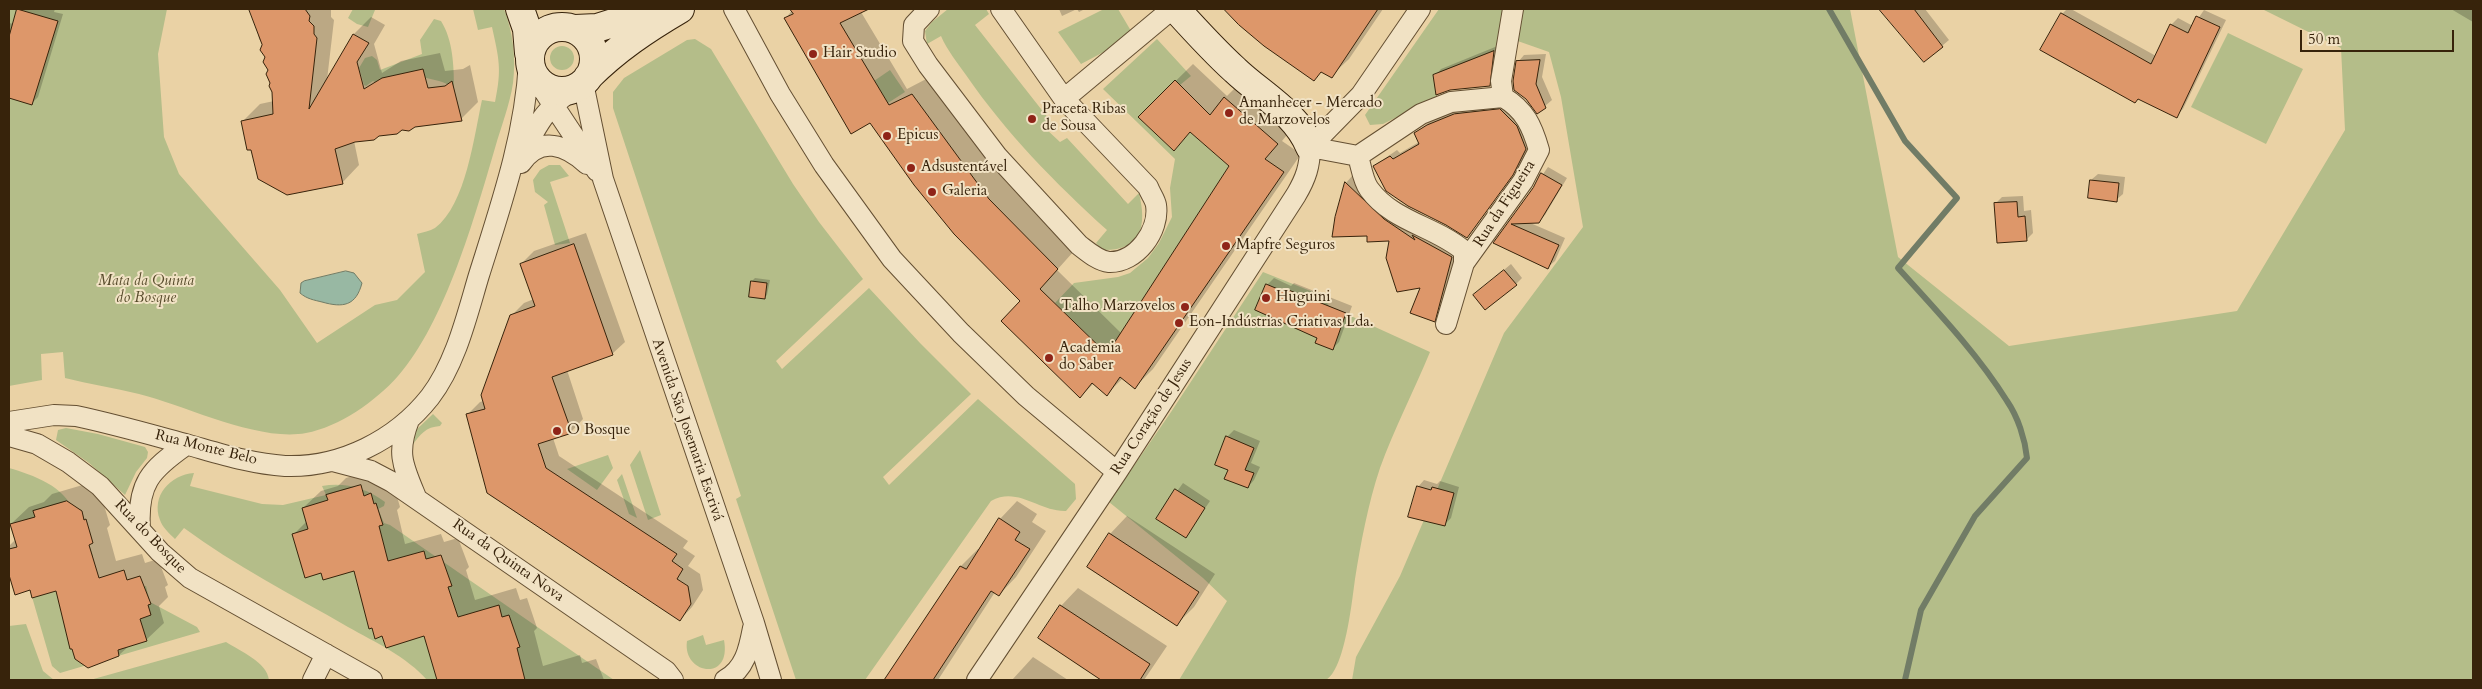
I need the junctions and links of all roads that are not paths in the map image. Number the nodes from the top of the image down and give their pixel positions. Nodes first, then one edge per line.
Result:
1 (520, 9) edge
2 (659, 9) edge
3 (680, 9) edge
4 (734, 9) edge
5 (929, 9) edge
6 (1001, 9) edge
7 (1174, 9) edge
8 (1420, 9) edge
9 (1513, 9) edge
10 (564, 21) edge
11 (532, 65) junction
12 (583, 82) junction
13 (1503, 97) junction
14 (1064, 99) junction
15 (552, 104) junction
16 (1310, 147) junction
17 (1358, 156) junction
18 (511, 179) junction
19 (603, 179) junction
20 (1464, 263) junction
21 (1446, 324) dead end
22 (409, 420) junction
23 (9, 422) edge
24 (9, 436) edge
25 (382, 440) junction
26 (186, 444) junction
27 (331, 461) junction
28 (1117, 472) junction
29 (416, 497) junction
30 (140, 529) junction
31 (754, 623) junction
32 (326, 654) junction
33 (671, 678) edge
34 (313, 680) edge
35 (372, 680) edge
36 (685, 680) edge
37 (725, 680) edge
38 (771, 680) edge
39 (977, 680) edge

1 - 11 street, Avenida São Josemaria Escrivá
2 - 10 street
3 - 12 street
4 - 28 street
5 - 14 street
6 - 14 street
7 - 14 street
7 - 16 street
8 - 16 street
9 - 13 street
10 - 11 street
10 - 12 street
11 - 12 street
11 - 15 street, Avenida São Josemaria Escrivá
11 - 18 street, Rua Monte Belo
12 - 15 street, Rua Monte Belo
12 - 19 street, Avenida São Josemaria Escrivá
13 - 17 street
13 - 20 street, Rua da Figueira
15 - 18 street, Rua Monte Belo
15 - 19 street, Avenida São Josemaria Escrivá
16 - 17 street
16 - 28 street, Rua Coração de Jesus
17 - 20 street
18 - 19 street, Rua Monte Belo
18 - 22 street, Rua Monte Belo
19 - 31 street, Avenida São Josemaria Escrivá
20 - 21 street, Rua da Figueira
22 - 25 street, Rua Monte Belo
22 - 29 street
23 - 26 street, Rua Monte Belo
24 - 30 street, Rua do Bosque
25 - 27 street, Rua Monte Belo
25 - 29 street
26 - 27 street, Rua Monte Belo
26 - 30 street
27 - 29 street, Rua da Quinta Nova
28 - 39 street, Rua Coração de Jesus
29 - 33 street, Rua da Quinta Nova
30 - 32 street, Rua do Bosque
31 - 37 street
31 - 38 street, Avenida São Josemaria Escrivá
32 - 34 street
32 - 35 street, Rua do Bosque
33 - 36 street, Rua da Quinta Nova

